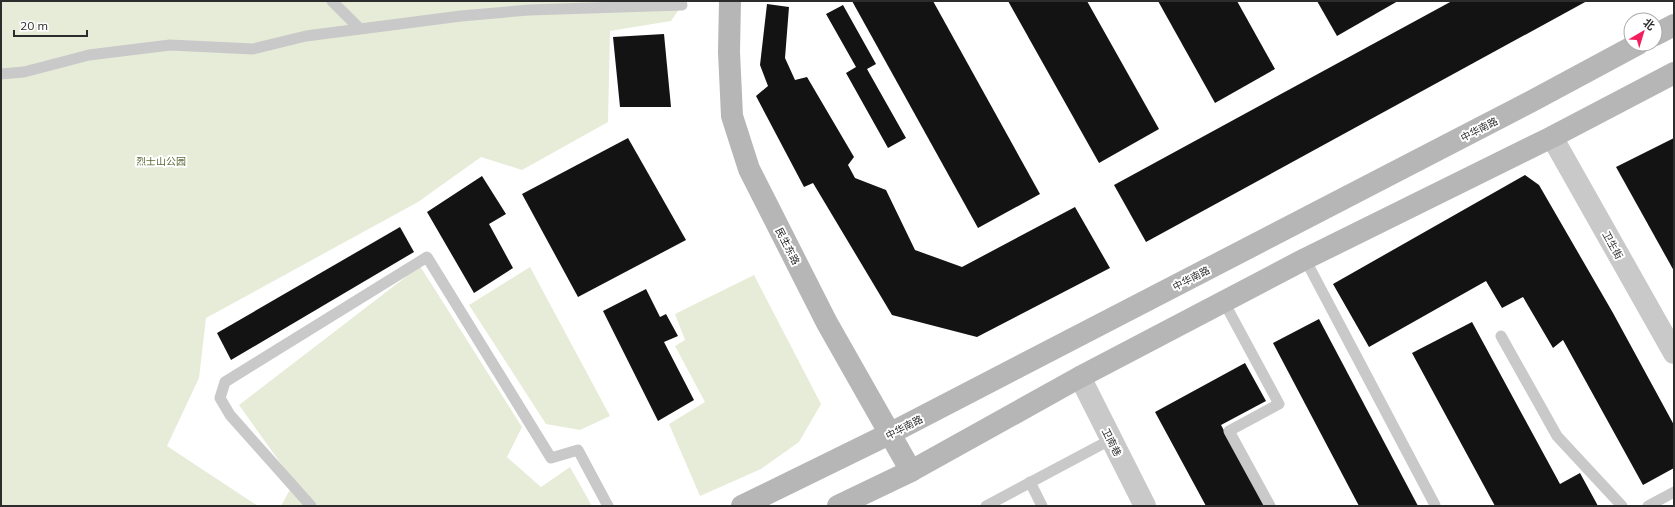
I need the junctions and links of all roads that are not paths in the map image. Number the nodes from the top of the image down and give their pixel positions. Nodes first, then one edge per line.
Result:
1 (332, 1) edge
2 (730, 1) edge
3 (682, 5) dead end
4 (530, 6) edge
5 (1674, 25) edge
6 (359, 28) junction
7 (1663, 31) edge
8 (1623, 52) edge
9 (1674, 73) edge
10 (1, 74) edge
11 (1552, 137) junction
12 (1305, 259) junction
13 (1224, 302) junction
14 (1501, 336) dead end
15 (1674, 353) edge
16 (1080, 377) junction
17 (889, 434) junction
18 (1110, 440) junction
19 (911, 471) junction
20 (1030, 482) junction
21 (1674, 492) edge
22 (1435, 505) edge
23 (311, 506) edge
24 (608, 506) edge
25 (742, 506) edge
26 (838, 506) edge
27 (986, 506) edge
28 (1042, 506) edge
29 (1145, 506) edge
30 (1270, 506) edge
31 (1622, 506) edge
32 (1648, 506) edge

1 - 6 lane
2 - 17 main road, 民生东路
3 - 4 lane
4 - 6 lane
5 - 7 main road
6 - 10 lane
8 - 17 main road, 中华南路
9 - 11 main road
11 - 12 main road
11 - 15 street, 卫生街
12 - 13 main road
12 - 22 lane
13 - 16 main road
13 - 30 lane
14 - 31 lane
16 - 18 street, 卫南巷
16 - 19 main road
17 - 19 main road, 民生东路
17 - 25 main road, 中华南路
18 - 20 lane
18 - 29 street, 卫南巷
19 - 26 main road
20 - 27 lane
20 - 28 lane
21 - 32 lane
23 - 24 lane

